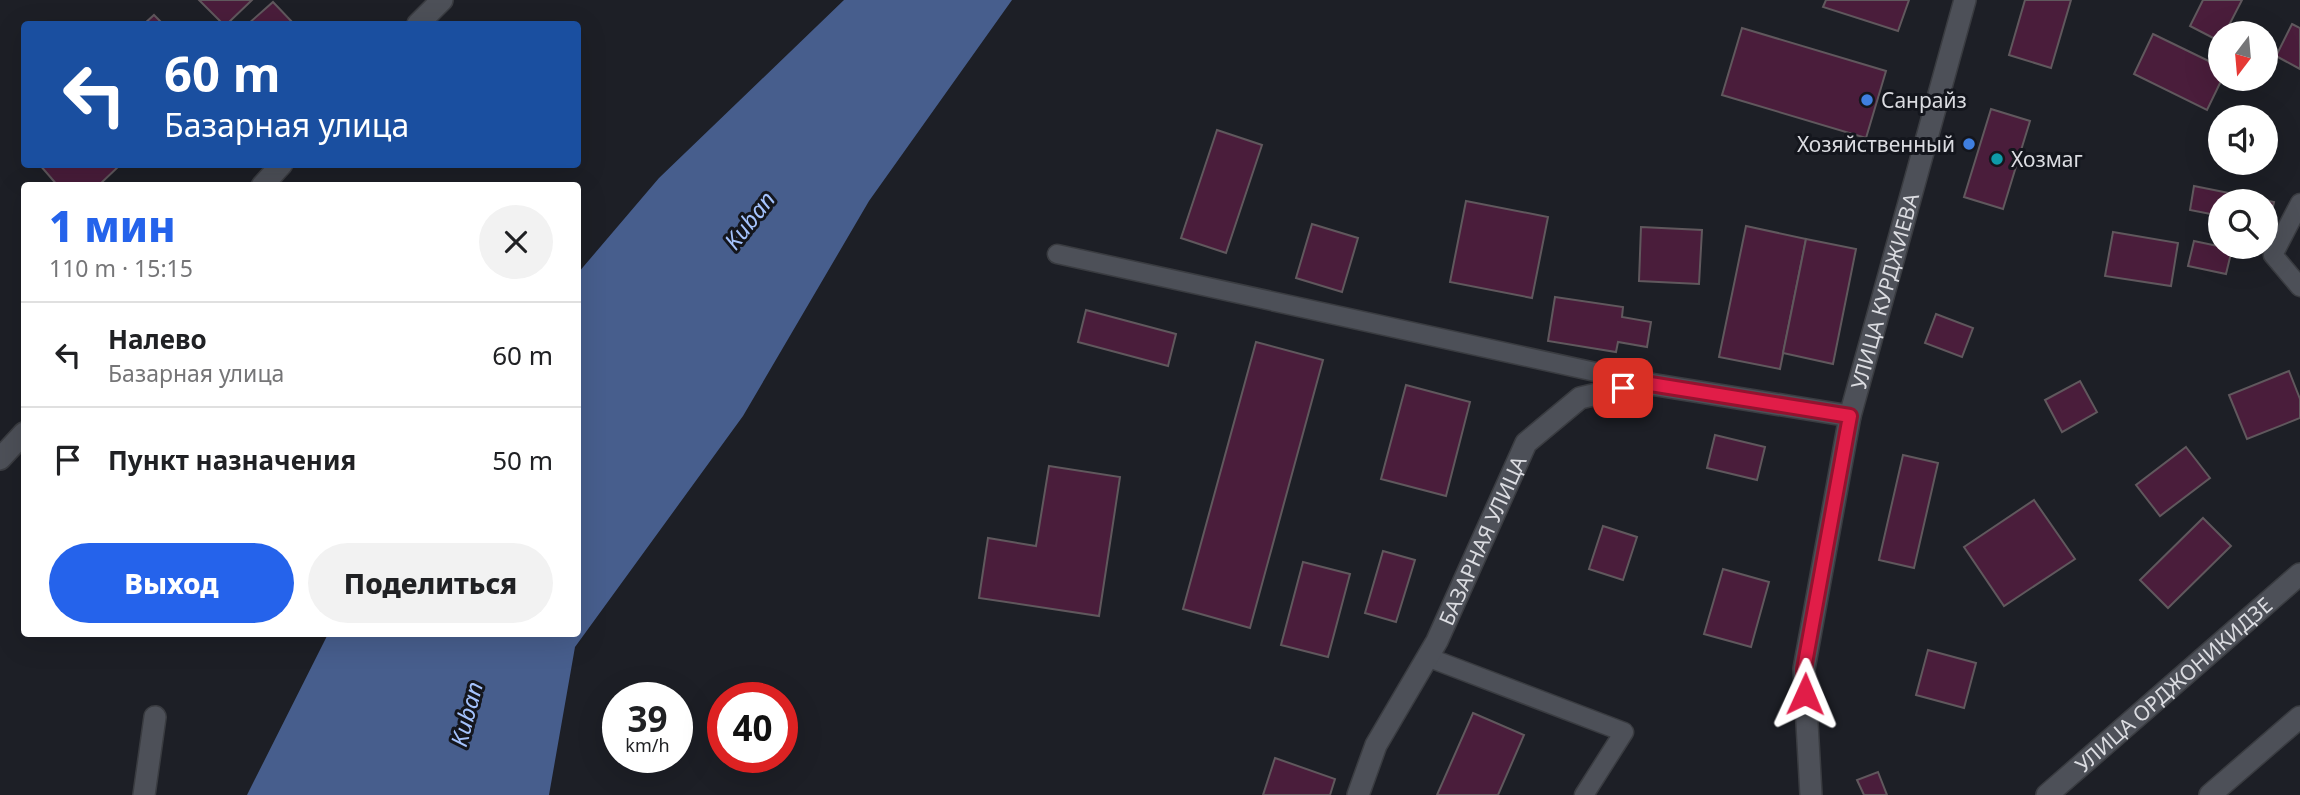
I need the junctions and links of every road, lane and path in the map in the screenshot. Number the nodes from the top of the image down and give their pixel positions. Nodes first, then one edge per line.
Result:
1 (442, 0) edge
2 (1965, 0) edge
3 (421, 21) edge
4 (278, 168) edge
5 (266, 182) edge
6 (2300, 204) edge
7 (1057, 254) dead end
8 (2300, 287) edge
9 (1644, 383) junction
10 (1850, 416) junction
11 (21, 436) edge
12 (0, 458) edge
13 (2300, 574) edge
14 (1427, 657) junction
15 (155, 717) dead end
16 (2300, 717) edge
17 (144, 795) edge
18 (1358, 795) edge
19 (1584, 795) edge
20 (1811, 795) edge
21 (2047, 795) edge
22 (2210, 795) edge

1 - 3 street
2 - 10 street, УЛИЦА КУРДЖИЕВА
4 - 5 street
6 - 8 lane
7 - 9 lane
9 - 10 street, БАЗАРНАЯ УЛИЦА
9 - 14 street, БАЗАРНАЯ УЛИЦА
10 - 20 street, УЛИЦА КУРДЖИЕВА
11 - 12 street
13 - 21 street, УЛИЦА ОРДЖОНИКИДЗЕ
14 - 18 street, БАЗАРНАЯ УЛИЦА
14 - 19 lane
15 - 17 street
16 - 22 street

